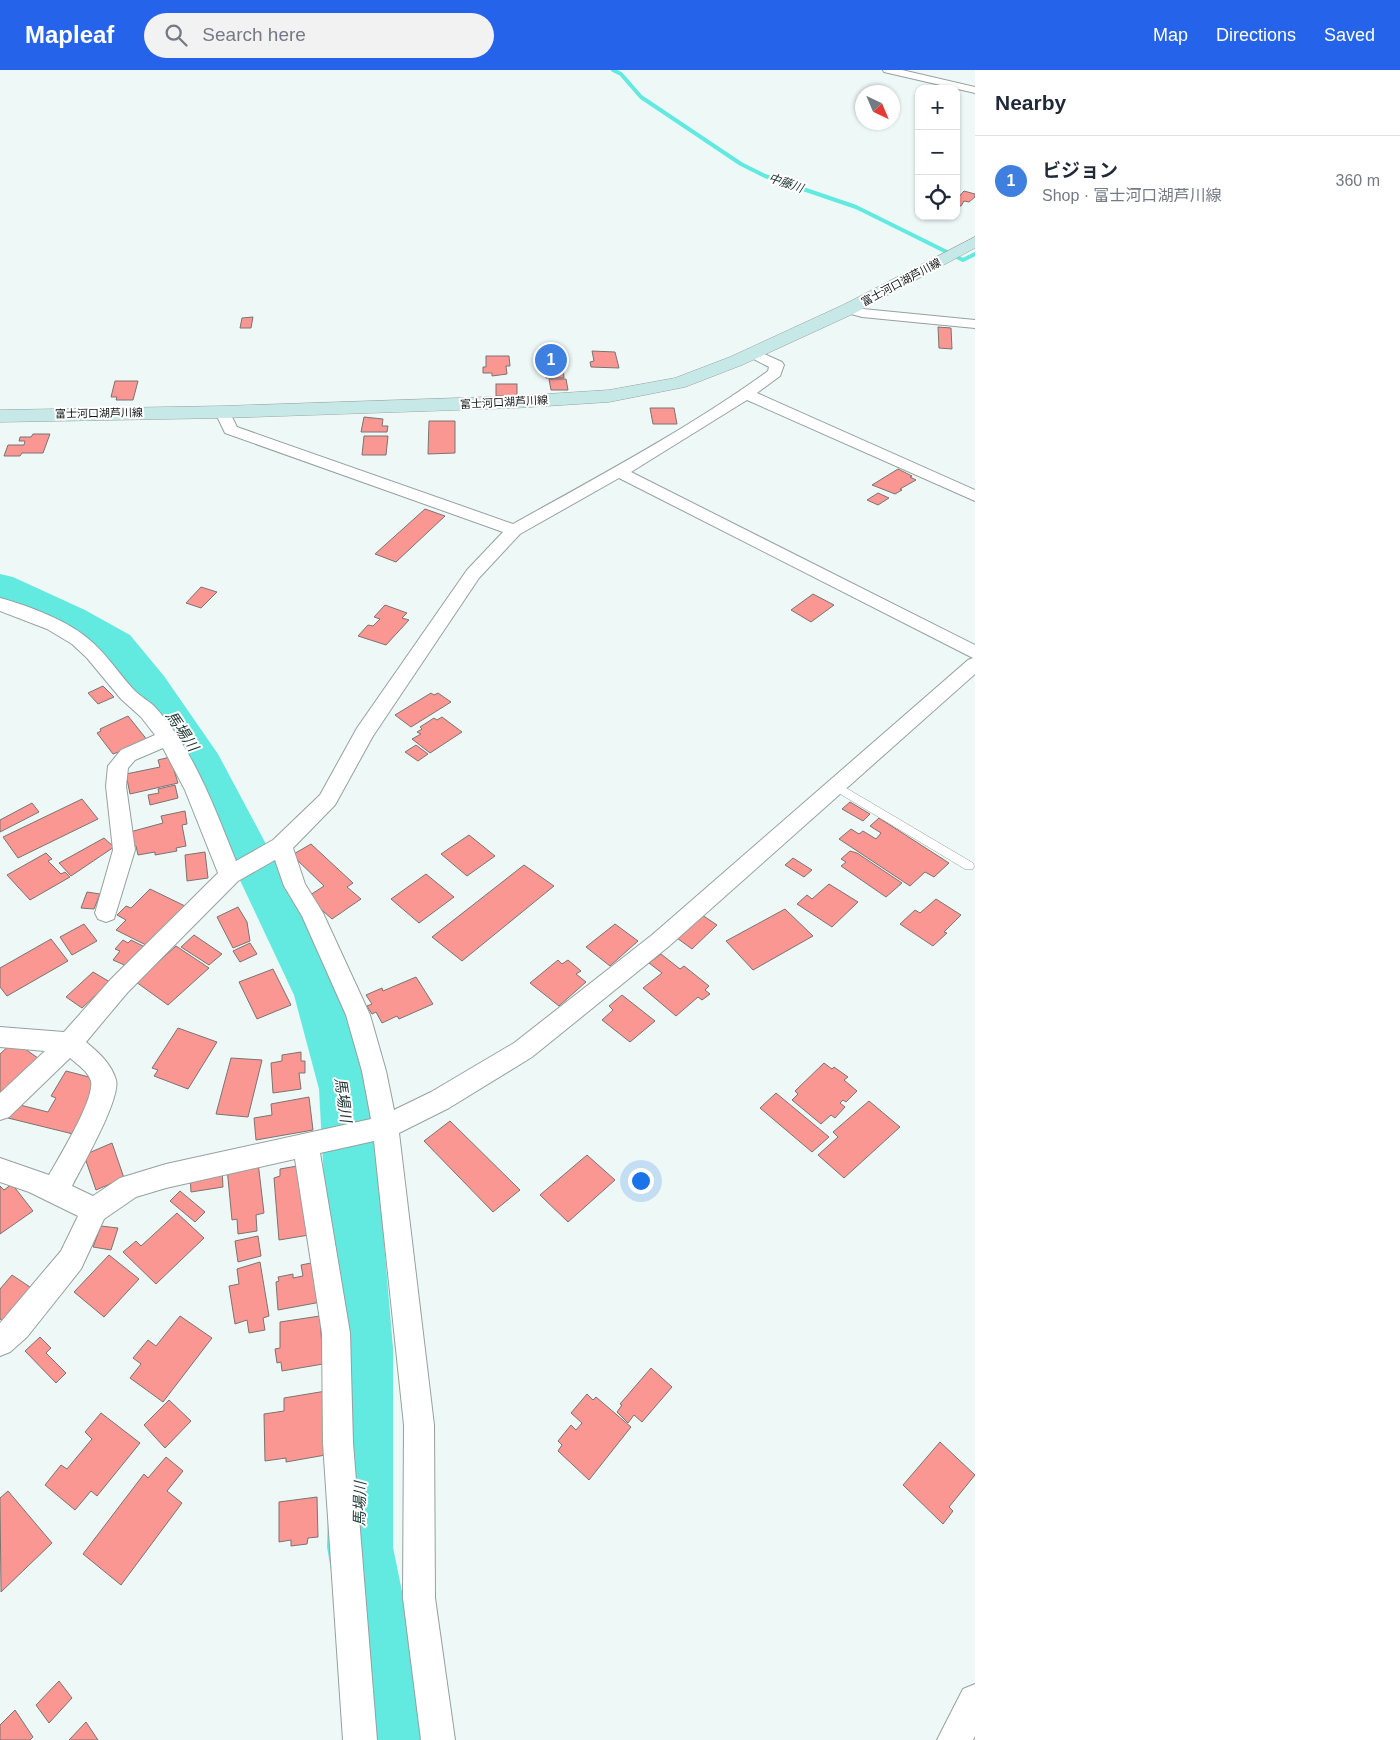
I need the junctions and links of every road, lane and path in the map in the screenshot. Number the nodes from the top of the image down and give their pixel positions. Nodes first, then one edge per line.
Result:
1 (888, 70) edge
2 (975, 90) edge
3 (975, 242) edge
4 (849, 310) junction
5 (975, 324) edge
6 (753, 353) junction
7 (746, 394) junction
8 (223, 412) junction
9 (0, 416) edge
10 (619, 472) junction
11 (975, 496) edge
12 (514, 530) junction
13 (0, 604) edge
14 (975, 653) edge
15 (975, 664) edge
16 (166, 738) junction
17 (836, 786) junction
18 (277, 849) junction
19 (969, 866) dead end
20 (230, 875) junction
21 (106, 913) dead end
22 (0, 1037) edge
23 (70, 1043) junction
24 (0, 1109) edge
25 (385, 1127) junction
26 (306, 1145) junction
27 (0, 1170) edge
28 (55, 1191) junction
29 (94, 1210) junction
30 (0, 1342) edge
31 (975, 1701) edge
32 (360, 1740) edge
33 (438, 1740) edge
34 (954, 1740) edge

1 - 2 street
3 - 4 main road, 富士河口湖芦川線
4 - 5 street
4 - 6 main road, 富士河口湖芦川線
6 - 7 street
6 - 8 main road, 富士河口湖芦川線
7 - 10 street
7 - 11 street
8 - 9 main road, 富士河口湖芦川線
8 - 12 street
10 - 12 street
10 - 14 street
12 - 18 street
13 - 16 street
15 - 17 street
16 - 20 street
16 - 21 street
17 - 19 lane
17 - 25 street
18 - 20 street
18 - 25 street
20 - 23 street
22 - 23 street
23 - 24 street
23 - 28 street
25 - 26 street
25 - 33 street
26 - 29 street
26 - 32 street
27 - 28 street
28 - 29 street
29 - 30 street
31 - 34 street

